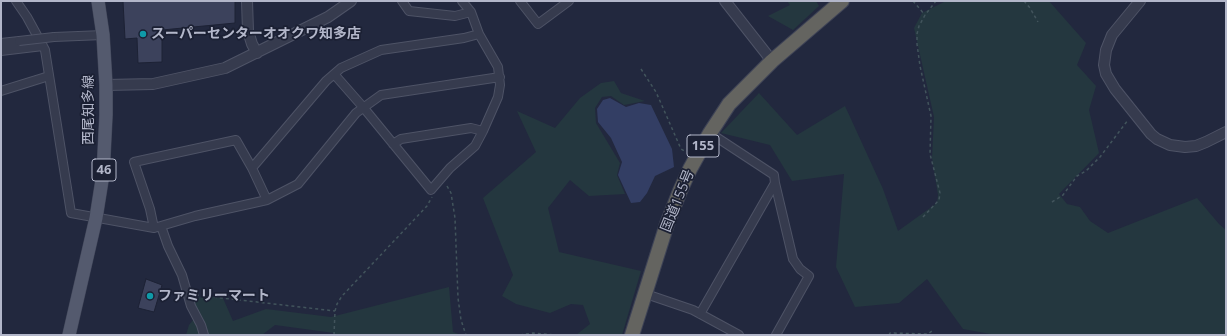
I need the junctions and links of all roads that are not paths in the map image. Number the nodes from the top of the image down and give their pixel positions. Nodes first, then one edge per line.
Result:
1 (16, 1) edge
2 (98, 1) edge
3 (247, 1) edge
4 (351, 1) edge
5 (402, 1) edge
6 (462, 1) edge
7 (520, 1) edge
8 (569, 1) edge
9 (725, 1) edge
10 (842, 1) edge
11 (1140, 1) edge
12 (471, 12) junction
13 (479, 34) junction
14 (103, 35) junction
15 (1, 43) edge
16 (43, 46) junction
17 (1, 51) edge
18 (257, 53) junction
19 (772, 61) junction
20 (334, 74) junction
21 (49, 76) junction
22 (500, 77) junction
23 (106, 84) junction
24 (1, 91) edge
25 (363, 107) junction
26 (483, 131) junction
27 (1226, 132) edge
28 (710, 133) junction
29 (393, 144) junction
30 (252, 168) junction
31 (775, 183) junction
32 (267, 200) junction
33 (96, 218) junction
34 (158, 227) junction
35 (646, 294) junction
36 (700, 314) junction
37 (70, 335) edge
38 (204, 335) edge
39 (632, 335) edge
40 (739, 335) edge
41 (776, 335) edge

1 - 16 street
2 - 14 main road, 西尾知多線 / 46
3 - 18 street
4 - 18 street
5 - 12 street
6 - 12 street
7 - 8 street
9 - 19 street
10 - 19 highway, 国道155号 / 155
11 - 27 street
12 - 13 street
13 - 20 street
13 - 22 street
14 - 15 street, bridge
14 - 23 main road, 西尾知多線 / 46
16 - 17 street
16 - 21 street
18 - 23 street
19 - 28 highway, 国道155号 / 155
20 - 25 street
20 - 30 street
21 - 24 street
21 - 33 street
22 - 25 street
22 - 26 street
23 - 33 main road, 西尾知多線 / 46
25 - 29 street
25 - 32 street
26 - 29 street
26 - 29 street
28 - 31 street
28 - 35 highway, 国道155号 / 155
30 - 32 street
30 - 34 street
31 - 36 street
31 - 41 street
32 - 34 street
33 - 34 street
33 - 37 main road, 西尾知多線 / 46
34 - 38 street
35 - 36 street
35 - 39 highway, 国道155号 / 155
36 - 40 street

